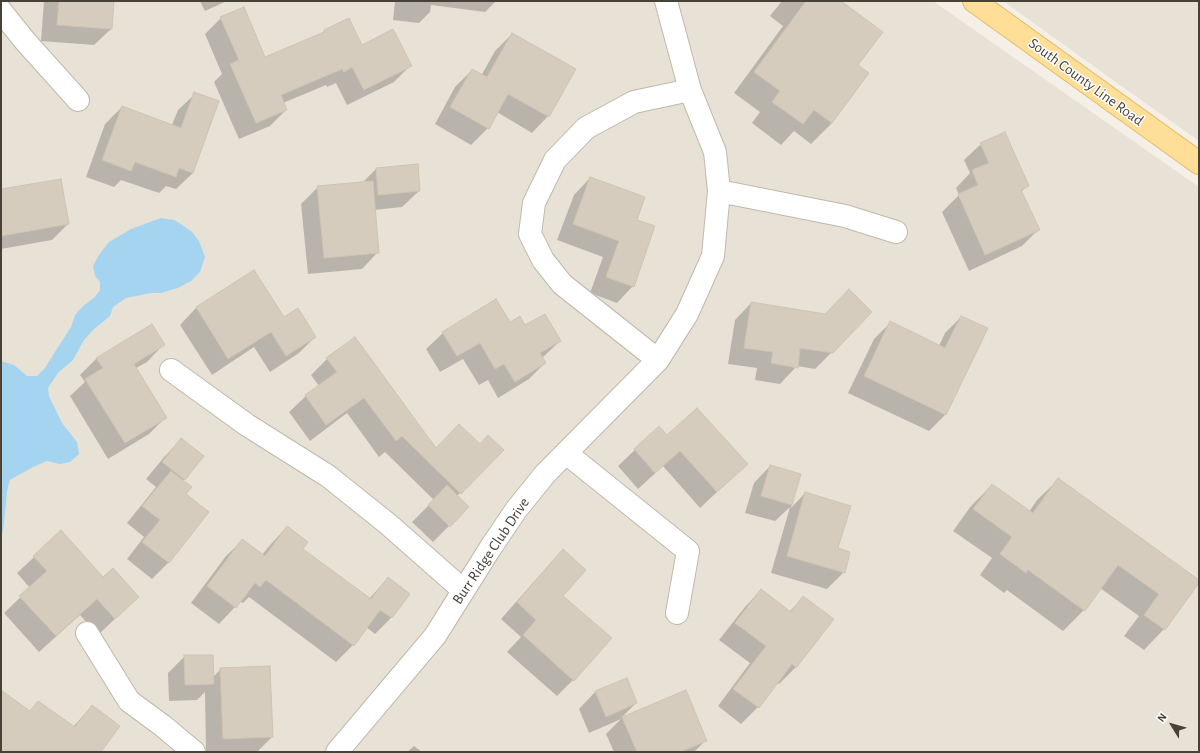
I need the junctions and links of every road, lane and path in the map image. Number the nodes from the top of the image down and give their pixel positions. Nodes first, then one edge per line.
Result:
1 (666, 1) edge
2 (974, 1) edge
3 (1, 11) edge
4 (690, 90) junction
5 (78, 100) dead end
6 (1199, 163) edge
7 (719, 192) junction
8 (896, 232) dead end
9 (658, 360) junction
10 (171, 370) dead end
11 (566, 453) junction
12 (463, 590) junction
13 (677, 613) dead end
14 (87, 633) dead end
15 (194, 752) edge
16 (337, 752) edge

1 - 4 street, Burr Ridge Club Drive
2 - 6 main road, South County Line Road
3 - 5 street
4 - 7 street, Burr Ridge Club Drive
4 - 9 street
7 - 8 street
7 - 9 street, Burr Ridge Club Drive
9 - 11 street, Burr Ridge Club Drive
10 - 12 street
11 - 12 street, Burr Ridge Club Drive
11 - 13 street
12 - 16 street, Burr Ridge Club Drive
14 - 15 street

